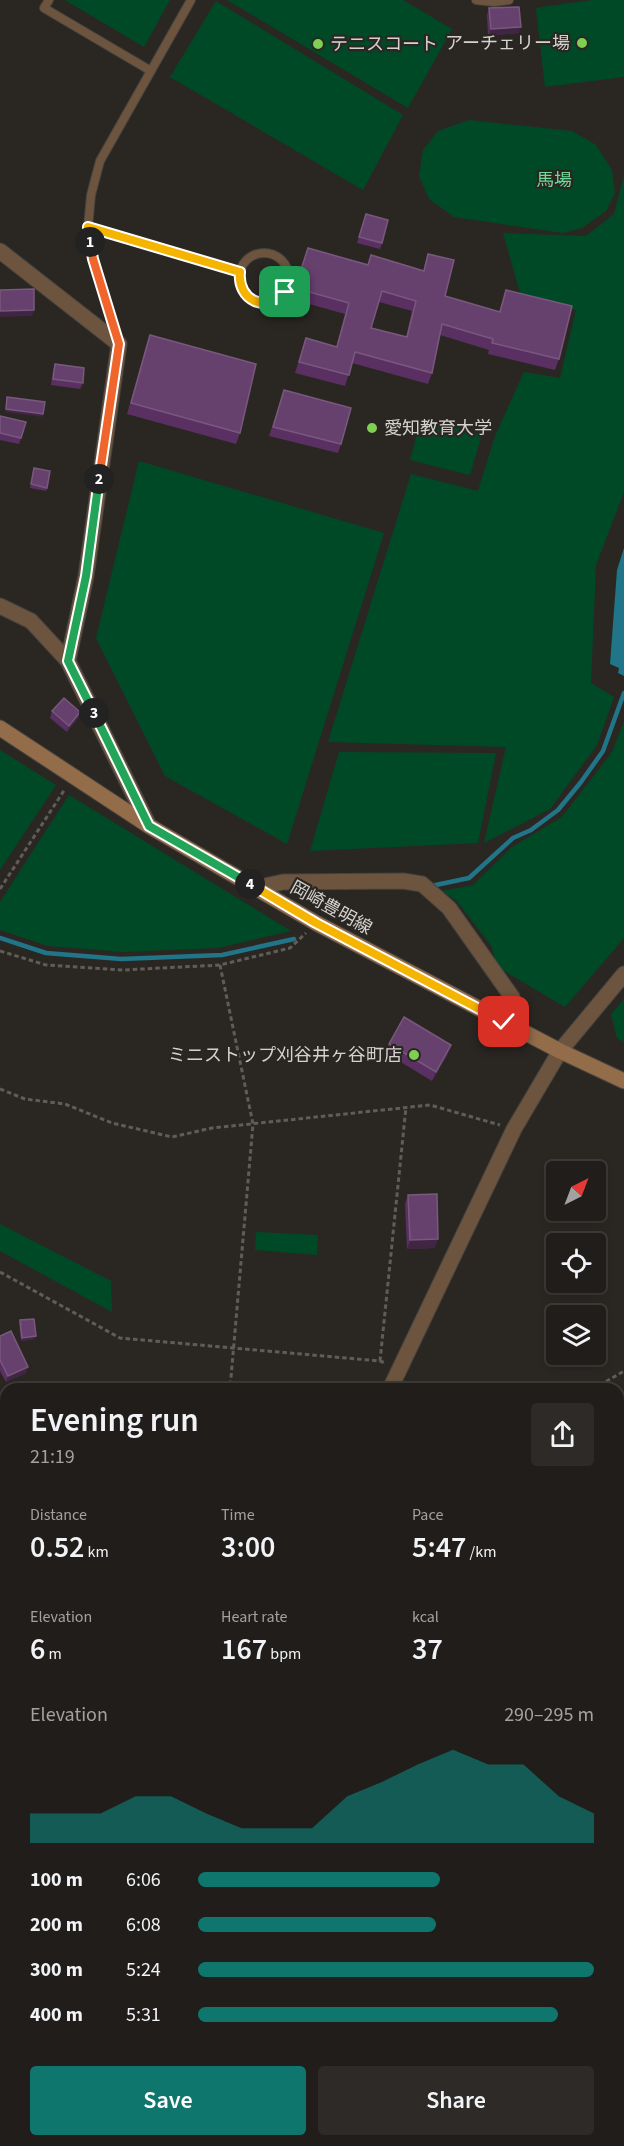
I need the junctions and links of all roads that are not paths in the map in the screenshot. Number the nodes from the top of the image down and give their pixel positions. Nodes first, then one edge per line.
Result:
1 (49, 0) edge
2 (192, 0) edge
3 (476, 0) edge
4 (509, 0) edge
5 (151, 71) junction
6 (88, 227) junction
7 (0, 250) edge
8 (240, 272) junction
9 (119, 344) junction
10 (0, 606) edge
11 (68, 661) junction
12 (0, 728) edge
13 (149, 826) junction
14 (256, 888) junction
15 (624, 974) edge
16 (504, 1022) junction
17 (560, 1051) junction
18 (624, 1081) edge
19 (393, 1383) edge

1 - 5 lane
2 - 5 lane
3 - 4 lane
5 - 6 lane
6 - 8 lane
6 - 9 lane
7 - 9 street
8 - 8 lane
9 - 11 street
10 - 11 street
11 - 13 street
12 - 13 main road, 岡崎豊明線
13 - 14 main road, 岡崎豊明線
14 - 16 main road, 岡崎豊明線
14 - 16 street
15 - 17 street
16 - 17 main road, 岡崎豊明線
17 - 18 main road, 岡崎豊明線
17 - 19 street

